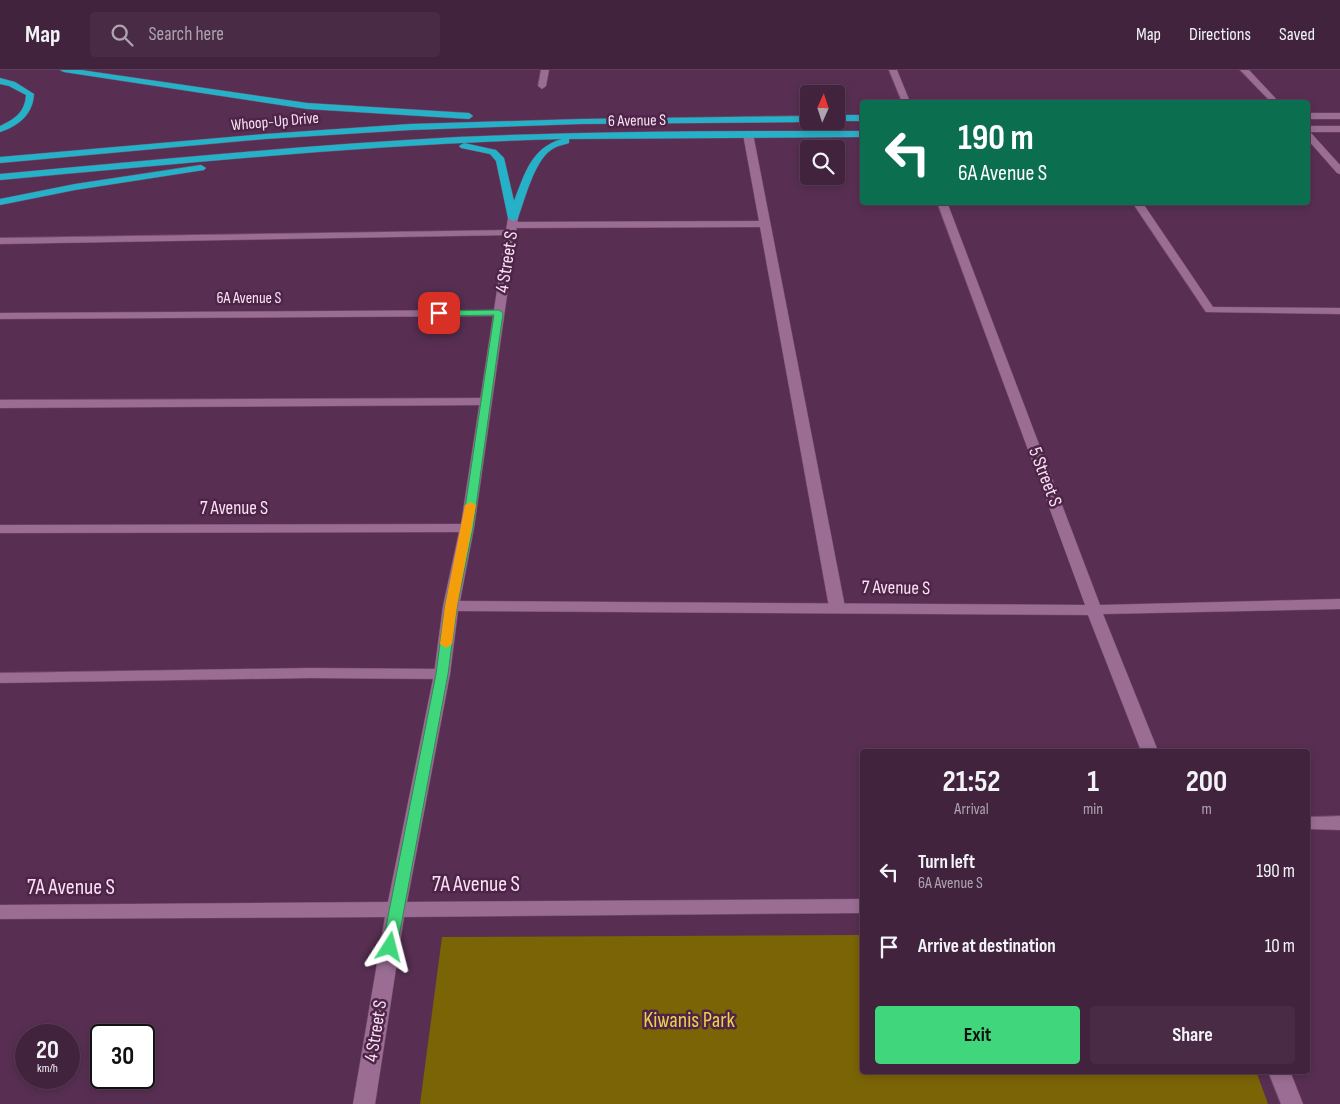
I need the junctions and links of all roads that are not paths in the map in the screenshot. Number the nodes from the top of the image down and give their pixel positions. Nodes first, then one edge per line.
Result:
1 (64, 70) edge
2 (545, 70) edge
3 (893, 70) edge
4 (1244, 70) edge
5 (0, 81) edge
6 (542, 86) dead end
7 (905, 100) edge
8 (1273, 100) edge
9 (1310, 116) edge
10 (1340, 116) edge
11 (845, 118) edge
12 (860, 118) edge
13 (800, 119) edge
14 (553, 122) junction
15 (0, 129) edge
16 (1310, 129) edge
17 (1340, 129) edge
18 (748, 134) junction
19 (860, 134) edge
20 (604, 136) junction
21 (1310, 137) edge
22 (413, 143) junction
23 (333, 148) junction
24 (0, 160) edge
25 (1340, 171) edge
26 (0, 177) edge
27 (0, 202) edge
28 (943, 205) edge
29 (1139, 205) edge
30 (764, 224) junction
31 (512, 225) junction
32 (0, 241) edge
33 (1340, 311) edge
34 (499, 313) junction
35 (0, 316) edge
36 (486, 402) junction
37 (0, 404) edge
38 (467, 528) junction
39 (0, 529) edge
40 (1340, 604) edge
41 (451, 606) junction
42 (837, 607) junction
43 (1094, 610) junction
44 (442, 674) junction
45 (0, 678) edge
46 (1149, 749) edge
47 (1310, 823) edge
48 (1340, 823) edge
49 (860, 906) edge
50 (396, 908) junction
51 (0, 912) edge
52 (1280, 1074) edge
53 (364, 1104) edge
54 (1292, 1104) edge

1 - 14 highway
2 - 6 street
3 - 7 street
4 - 8 street
5 - 15 highway
9 - 10 street
11 - 12 highway
13 - 14 highway, 6 Avenue S
14 - 24 highway, Whoop-Up Drive
16 - 17 street
18 - 19 highway, 6 Avenue S
18 - 20 highway, 6 Avenue S
18 - 30 street
20 - 22 highway, 6 Avenue S
20 - 31 highway
21 - 25 street
22 - 23 highway, Whoop-Up Drive
22 - 31 highway
23 - 26 highway, Whoop-Up Drive
23 - 27 highway
28 - 43 street, 5 Street S
29 - 33 street
30 - 31 street
30 - 42 street
31 - 32 street
31 - 34 street, 4 Street S
34 - 35 street, 6A Avenue S
34 - 36 street, 4 Street S
36 - 37 street
36 - 38 street, 4 Street S
38 - 39 street, 7 Avenue S
38 - 41 street, 4 Street S
40 - 43 street, 7 Avenue S
41 - 42 street, 7 Avenue S
41 - 44 street, 4 Street S
42 - 43 street, 7 Avenue S
43 - 46 street, 5 Street S
44 - 45 street
44 - 50 street, 4 Street S
47 - 48 street
49 - 50 street, 7A Avenue S
50 - 51 street, 7A Avenue S
50 - 53 street, 4 Street S
52 - 54 street

